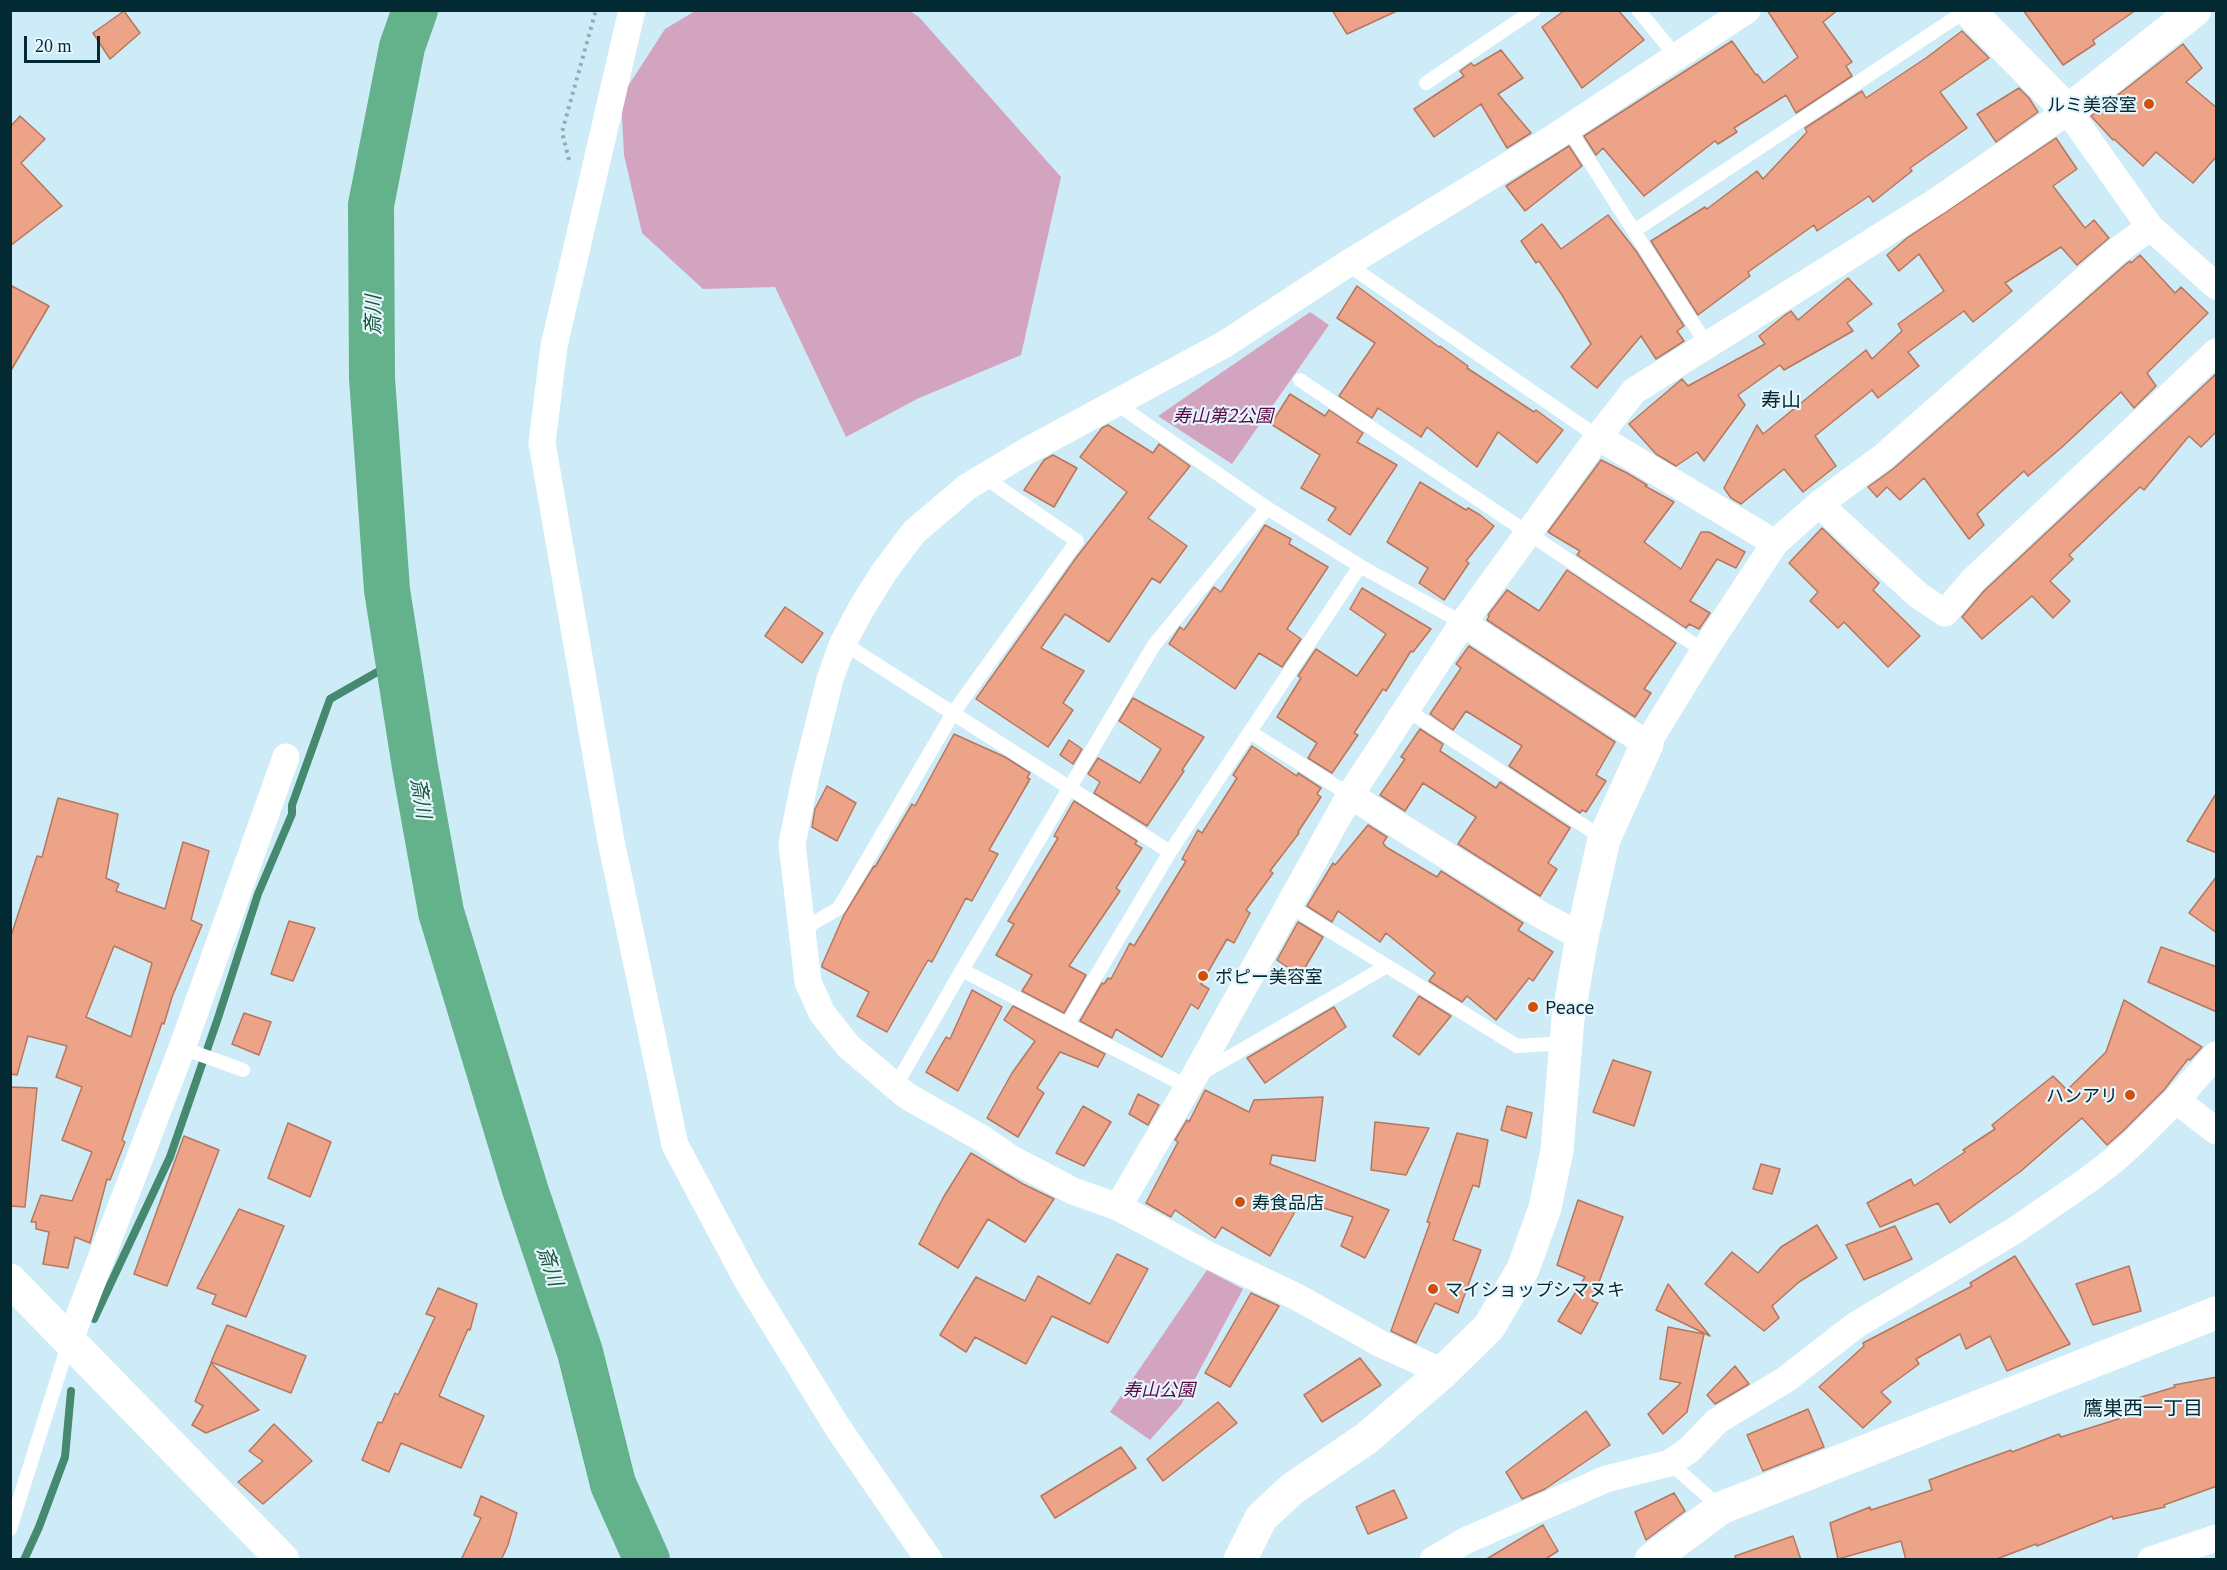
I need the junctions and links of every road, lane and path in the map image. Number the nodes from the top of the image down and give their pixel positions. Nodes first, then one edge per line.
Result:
1 (596, 10) edge
2 (1534, 10) edge
3 (1638, 10) edge
4 (1747, 10) edge
5 (1967, 10) edge
6 (634, 13) edge
7 (2178, 16) edge
8 (1676, 56) junction
9 (1426, 83) dead end
10 (2068, 111) junction
11 (1568, 128) junction
12 (570, 164) dead end
13 (2150, 227) junction
14 (1634, 231) junction
15 (1347, 264) junction
16 (2217, 286) edge
17 (1707, 345) junction
18 (2217, 352) edge
19 (1300, 380) dead end
20 (1117, 404) junction
21 (1598, 437) junction
22 (984, 477) junction
23 (1819, 504) junction
24 (1267, 508) junction
25 (1529, 532) junction
26 (1776, 543) junction
27 (1360, 566) junction
28 (1463, 623) junction
29 (843, 643) junction
30 (1704, 651) junction
31 (1407, 710) junction
32 (953, 713) junction
33 (1250, 732) junction
34 (1647, 744) junction
35 (286, 757) dead end
36 (1069, 788) junction
37 (1350, 795) junction
38 (1604, 839) junction
39 (1170, 852) junction
40 (1288, 905) junction
41 (803, 929) junction
42 (1582, 937) junction
43 (1387, 966) junction
44 (962, 970) junction
45 (1068, 1023) junction
46 (1566, 1043) junction
47 (182, 1048) junction
48 (2217, 1055) edge
49 (243, 1070) dead end
50 (1191, 1082) junction
51 (895, 1087) junction
52 (2176, 1100) junction
53 (2217, 1131) edge
54 (1118, 1207) junction
55 (10, 1280) edge
56 (2217, 1313) edge
57 (69, 1342) junction
58 (1443, 1372) junction
59 (1670, 1463) junction
60 (1721, 1508) junction
61 (10, 1529) edge
62 (2217, 1538) edge
63 (284, 1560) edge
64 (929, 1560) edge
65 (1240, 1560) edge
66 (1433, 1560) edge
67 (1651, 1560) edge
68 (2151, 1560) edge

1 - 12 path
2 - 9 lane
3 - 8 lane
4 - 8 street
5 - 10 street
5 - 14 lane
6 - 64 street
7 - 10 street
8 - 11 street
10 - 13 street
10 - 17 street
11 - 14 lane
11 - 15 street
13 - 16 street
13 - 23 street
14 - 17 lane
15 - 20 street
15 - 21 lane
17 - 21 street
18 - 23 street
19 - 25 lane
20 - 22 street
20 - 24 lane
21 - 25 street
21 - 26 street
22 - 29 street
22 - 32 lane
23 - 26 street
24 - 27 lane
24 - 36 lane
25 - 28 street
25 - 30 lane
26 - 30 street
27 - 28 lane
27 - 33 lane
28 - 31 street
28 - 34 street
29 - 32 lane
29 - 41 street
30 - 34 street
31 - 37 street
31 - 38 lane
32 - 36 lane
32 - 41 lane
33 - 37 lane
33 - 39 lane
34 - 38 street
35 - 47 street
36 - 39 lane
36 - 44 lane
37 - 40 street
37 - 42 street
38 - 42 street
39 - 45 lane
40 - 43 lane
40 - 50 street
41 - 51 street
42 - 46 street
43 - 46 lane
43 - 50 lane
44 - 45 lane
44 - 51 lane
45 - 50 lane
46 - 58 street
47 - 49 lane
47 - 57 street
48 - 52 street
50 - 54 street
51 - 54 street
52 - 53 street
52 - 59 street
54 - 58 street
55 - 57 street
56 - 60 street
57 - 61 lane
57 - 63 street
58 - 65 street
59 - 60 lane
59 - 66 street
60 - 67 street
62 - 68 street

